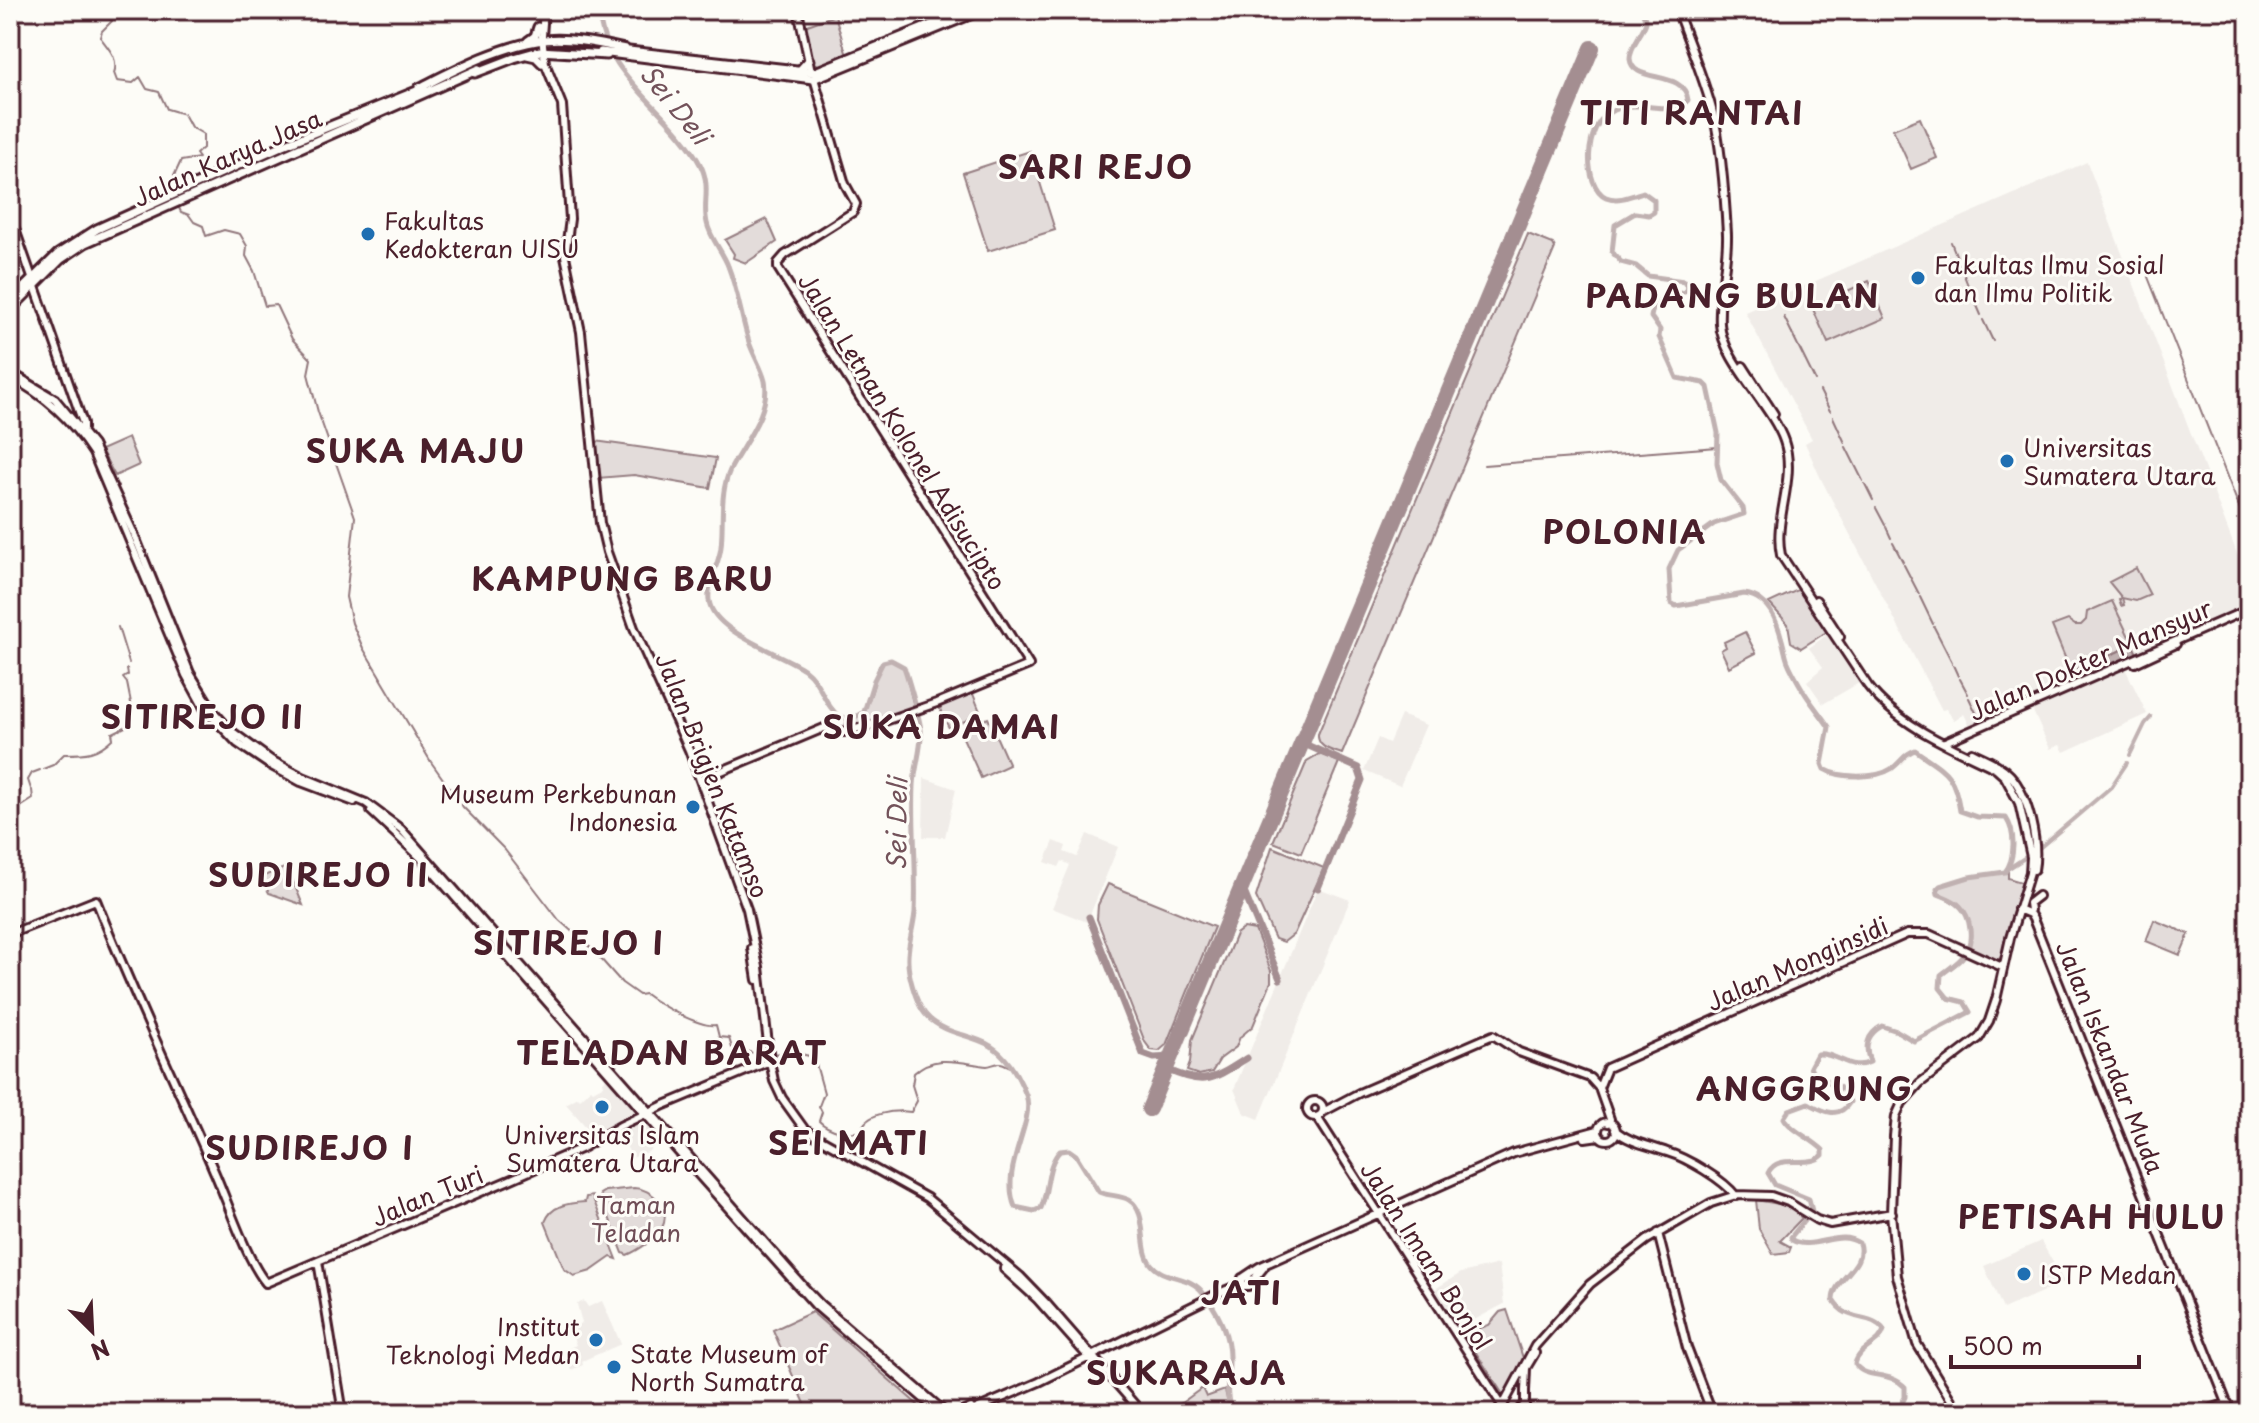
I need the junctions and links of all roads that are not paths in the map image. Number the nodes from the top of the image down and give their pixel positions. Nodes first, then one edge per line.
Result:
1 (542, 10) edge
2 (798, 10) edge
3 (968, 10) edge
4 (982, 10) edge
5 (1679, 10) edge
6 (540, 29) junction
7 (540, 41) junction
8 (559, 41) junction
9 (519, 45) junction
10 (604, 50) junction
11 (541, 51) junction
12 (569, 52) junction
13 (619, 52) junction
14 (514, 58) junction
15 (690, 59) junction
16 (544, 63) junction
17 (478, 67) tunnel mouth
18 (825, 72) junction
19 (810, 74) junction
20 (404, 98) junction
21 (10, 215) edge
22 (34, 282) junction
23 (10, 301) edge
24 (10, 310) edge
25 (10, 374) edge
26 (78, 409) junction
27 (69, 414) junction
28 (82, 433) junction
29 (616, 581) junction
30 (2249, 611) edge
31 (1961, 737) junction
32 (1948, 741) junction
33 (1964, 748) junction
34 (700, 780) junction
35 (2028, 825) junction
36 (726, 853) junction
37 (2038, 896) dead end
38 (2021, 908) junction
39 (2030, 910) junction
40 (10, 934) edge
41 (2002, 967) junction
42 (2057, 973) junction
43 (1997, 999) junction
44 (768, 1057) junction
45 (1607, 1068) junction
46 (1587, 1076) junction
47 (1599, 1088) junction
48 (647, 1114) junction
49 (1608, 1123) junction
50 (1615, 1130) junction
51 (1598, 1133) junction
52 (1611, 1139) junction
53 (1648, 1146) junction
54 (1721, 1184) junction
55 (1735, 1197) junction
56 (1717, 1200) junction
57 (1709, 1205) junction
58 (1382, 1213) junction
59 (1891, 1214) junction
60 (1658, 1233) junction
61 (318, 1261) junction
62 (1243, 1281) junction
63 (1541, 1340) junction
64 (1092, 1354) junction
65 (1078, 1361) junction
66 (1522, 1366) junction
67 (899, 1376) junction
68 (1512, 1386) junction
69 (1525, 1391) junction
70 (1525, 1404) junction
71 (1502, 1407) edge
72 (2229, 1407) edge
73 (343, 1413) edge
74 (940, 1413) edge
75 (946, 1413) edge
76 (959, 1413) edge
77 (967, 1413) edge
78 (1139, 1413) edge
79 (1517, 1413) edge
80 (1525, 1413) edge
81 (1712, 1413) edge
82 (1959, 1413) edge
83 (2198, 1413) edge

1 - 6 main road, Jalan Brigjen Katamso
2 - 19 main road
3 - 18 highway
4 - 18 highway
5 - 32 main road
6 - 7 main road, Jalan Brigjen Katamso
6 - 8 highway
6 - 9 highway
7 - 8 highway
7 - 9 highway
7 - 11 main road, Jalan Brigjen Katamso
8 - 10 highway
9 - 20 highway
10 - 12 highway
10 - 13 highway
11 - 12 highway
11 - 14 highway
11 - 16 main road, Jalan Brigjen Katamso
12 - 16 highway
13 - 15 highway
13 - 15 highway
14 - 16 highway
14 - 20 highway
15 - 19 highway
16 - 29 main road, Jalan Brigjen Katamso
17 - 20 highway, Jalan Karya Jasa
18 - 19 highway
18 - 19 highway
19 - 34 main road, Jalan Letnan Kolonel Adisucipto
20 - 22 highway, Jalan Karya Jasa
21 - 22 main road
22 - 23 highway, Jalan Karya Jasa
22 - 24 highway, Jalan Karya Jasa
22 - 26 main road
25 - 27 main road
25 - 28 main road
26 - 27 main road
26 - 28 main road
27 - 28 main road
28 - 48 main road
29 - 34 main road, Jalan Brigjen Katamso
29 - 36 main road, Jalan Brigjen Katamso
30 - 31 main road, Jalan Dokter Mansyur
31 - 32 main road
31 - 32 main road, Jalan Dokter Mansyur
31 - 33 main road
32 - 33 main road
32 - 35 main road
33 - 35 main road
34 - 36 main road, Jalan Brigjen Katamso
35 - 38 main road
36 - 44 main road, Jalan Brigjen Katamso
37 - 39 main road
38 - 39 main road
38 - 41 main road
38 - 42 main road, Jalan Iskandar Muda
38 - 43 main road
39 - 42 main road, Jalan Iskandar Muda
40 - 61 main road, Jalan Turi
41 - 43 main road
41 - 45 main road, Jalan Monginsidi
42 - 72 main road, Jalan Iskandar Muda
43 - 59 main road
44 - 48 main road, Jalan Turi
44 - 64 main road, Jalan Brigjen Katamso
45 - 46 main road, Jalan Monginsidi
45 - 47 main road
46 - 47 main road
46 - 58 main road, Jalan Imam Bonjol
47 - 49 main road
48 - 61 main road, Jalan Turi
48 - 67 main road
49 - 50 main road
49 - 51 main road
50 - 52 main road
50 - 53 main road
51 - 52 main road
51 - 58 main road
52 - 53 main road
53 - 54 main road
54 - 55 main road
54 - 56 main road
55 - 56 main road
55 - 57 main road
55 - 59 main road
56 - 57 main road
57 - 60 main road
58 - 62 main road
58 - 62 main road
58 - 71 main road, Jalan Imam Bonjol
59 - 82 main road
60 - 63 main road
60 - 81 main road
61 - 73 main road
62 - 64 main road
63 - 66 main road
63 - 69 main road
64 - 65 main road
64 - 65 main road
64 - 78 main road, Jalan Brigjen Katamso
65 - 76 main road
65 - 77 main road
66 - 68 main road
66 - 69 main road
67 - 74 main road
67 - 75 main road
68 - 69 main road
68 - 71 main road
69 - 70 main road
70 - 79 main road
70 - 80 main road
72 - 83 main road

